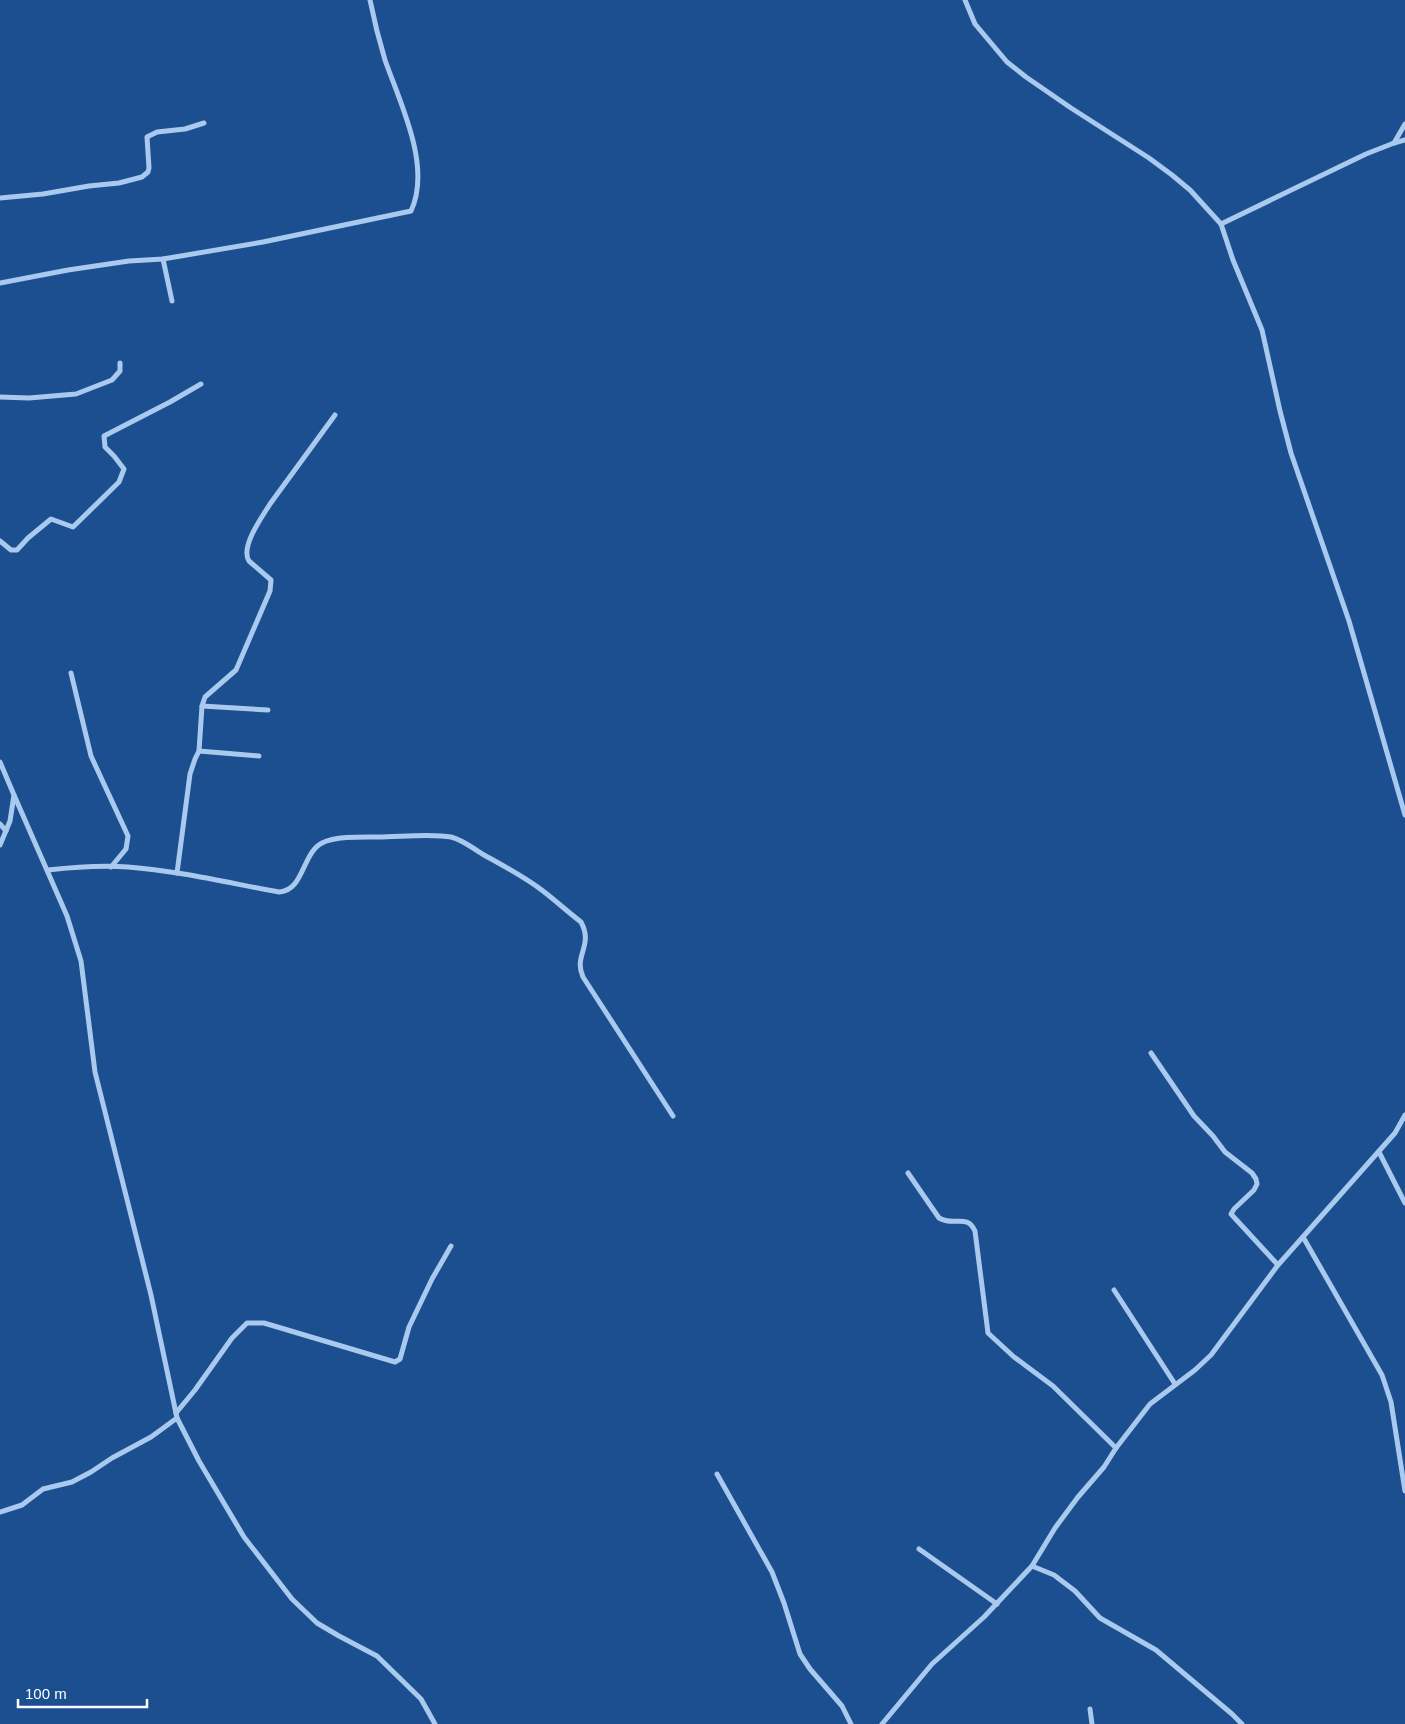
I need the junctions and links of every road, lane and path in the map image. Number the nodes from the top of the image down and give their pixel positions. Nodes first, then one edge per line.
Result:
1 (370, 0) edge
2 (965, 0) edge
3 (204, 124) dead end
4 (1405, 124) edge
5 (1405, 140) edge
6 (1394, 143) junction
7 (0, 198) edge
8 (1221, 224) junction
9 (163, 259) junction
10 (0, 283) edge
11 (172, 301) dead end
12 (120, 363) dead end
13 (201, 384) dead end
14 (0, 397) edge
15 (335, 415) dead end
16 (0, 542) edge
17 (71, 673) dead end
18 (202, 706) junction
19 (268, 710) dead end
20 (199, 751) junction
21 (259, 756) dead end
22 (0, 762) edge
23 (14, 795) junction
24 (1403, 795) edge
25 (1405, 815) edge
26 (0, 824) edge
27 (6, 830) junction
28 (0, 845) edge
29 (111, 867) junction
30 (48, 870) junction
31 (177, 872) junction
32 (1151, 1054) dead end
33 (1405, 1115) edge
34 (673, 1116) dead end
35 (1379, 1152) junction
36 (908, 1173) dead end
37 (1405, 1203) edge
38 (1303, 1237) junction
39 (451, 1246) dead end
40 (1278, 1265) junction
41 (1114, 1290) dead end
42 (1175, 1384) junction
43 (176, 1416) junction
44 (1116, 1448) junction
45 (717, 1474) dead end
46 (1405, 1491) edge
47 (0, 1512) edge
48 (919, 1549) dead end
49 (1032, 1566) junction
50 (997, 1604) junction
51 (1090, 1710) dead end
52 (435, 1724) edge
53 (851, 1724) edge
54 (882, 1724) edge
55 (1092, 1724) edge
56 (1242, 1724) edge

1 - 9 street
2 - 8 street
3 - 7 street
4 - 6 street
5 - 6 street
6 - 8 street
8 - 24 street
9 - 10 street
9 - 11 street
12 - 14 street
13 - 16 street
15 - 18 street
17 - 29 street
18 - 19 street
18 - 20 street
20 - 21 street
20 - 31 street
22 - 23 street
23 - 27 street
23 - 30 street
24 - 25 street
26 - 27 street
27 - 28 street
29 - 30 street
29 - 31 street
30 - 43 street
31 - 34 street
32 - 40 street
33 - 35 street
35 - 37 street
35 - 38 street
36 - 44 street
38 - 40 street
38 - 46 street
39 - 43 street
40 - 42 street
41 - 42 street
42 - 44 street
43 - 47 street
43 - 52 street
44 - 49 street
45 - 53 street
48 - 50 street
49 - 50 street
49 - 56 street
50 - 54 street
51 - 55 street

